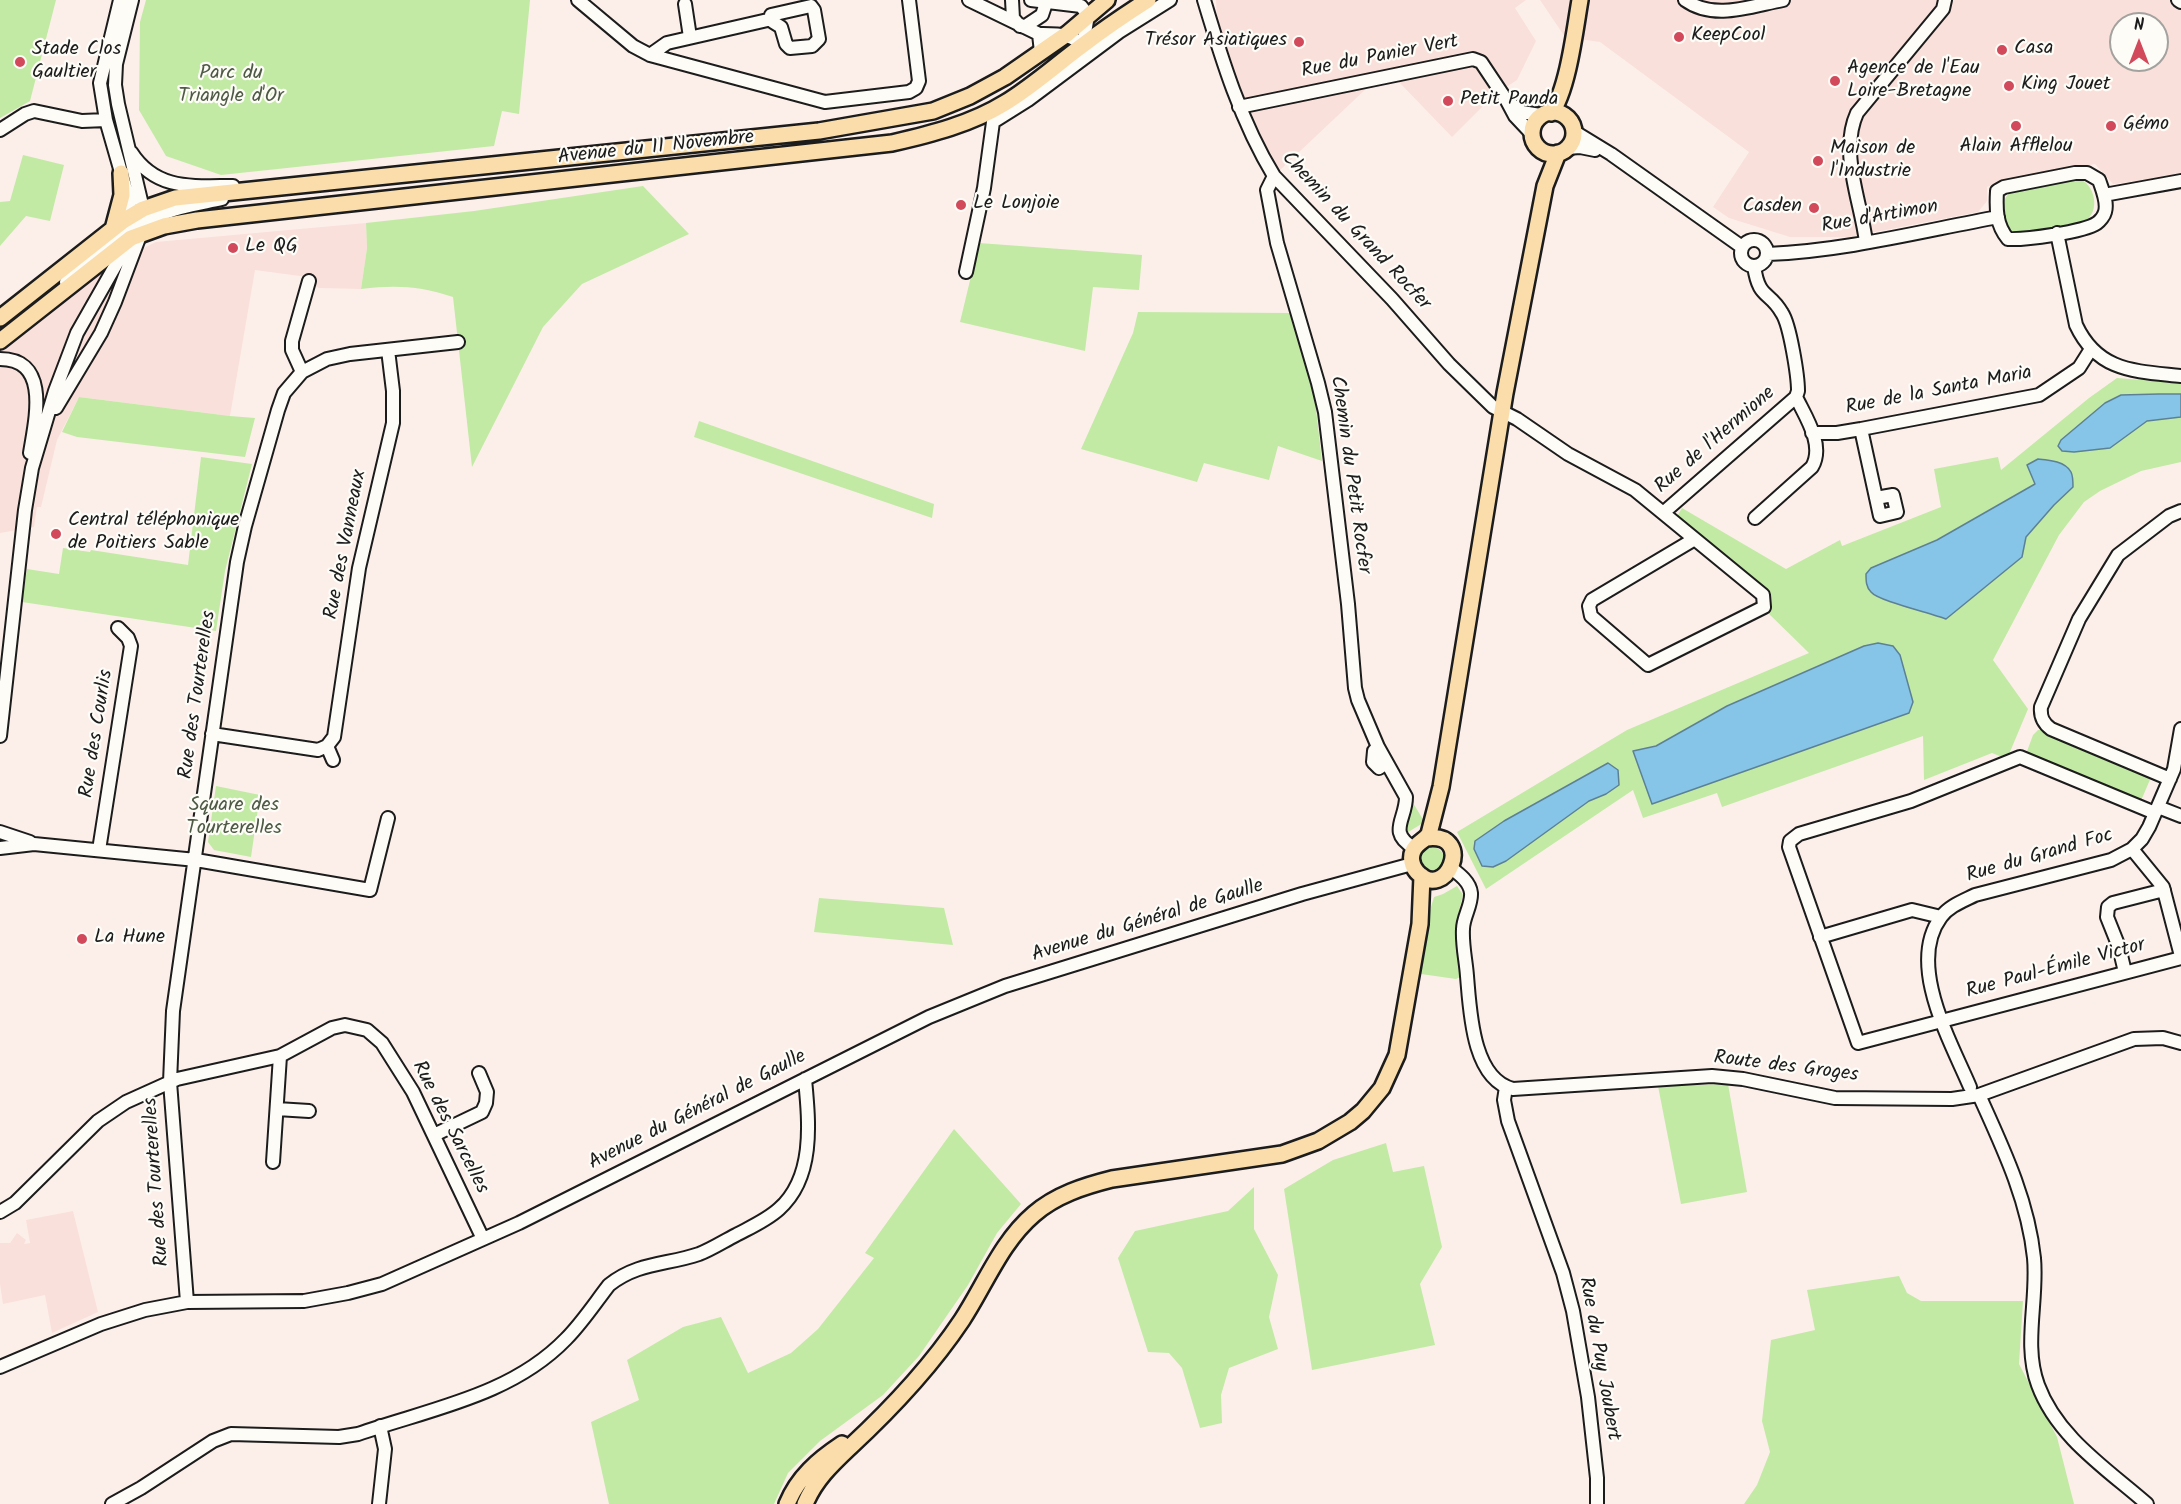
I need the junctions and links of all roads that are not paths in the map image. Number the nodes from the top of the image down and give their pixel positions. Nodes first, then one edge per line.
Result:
1 (120, 0) edge
2 (132, 0) edge
3 (909, 0) edge
4 (969, 0) edge
5 (1012, 0) edge
6 (1031, 0) edge
7 (1107, 0) edge
8 (1148, 0) edge
9 (1170, 0) edge
10 (1204, 0) edge
11 (1210, 0) edge
12 (1580, 0) edge
13 (1685, 0) edge
14 (1783, 0) edge
15 (1945, 0) edge
16 (581, 1) edge
17 (685, 1) edge
18 (1047, 1) edge
19 (1088, 15) junction
20 (1209, 17) junction
21 (772, 19) dead end
22 (1022, 26) junction
23 (1039, 34) junction
24 (1067, 34) junction
25 (690, 38) junction
26 (1086, 49) junction
27 (1041, 52) junction
28 (650, 55) junction
29 (1563, 84) junction
30 (1507, 101) junction
31 (1239, 107) junction
32 (1546, 114) junction
33 (106, 120) junction
34 (1571, 125) junction
35 (0, 130) edge
36 (1531, 133) junction
37 (129, 148) junction
38 (1563, 150) junction
39 (1542, 151) junction
40 (1611, 154) junction
41 (121, 173) junction
42 (1274, 176) junction
43 (2181, 181) edge
44 (1545, 186) junction
45 (276, 187) junction
46 (2104, 195) junction
47 (1998, 217) junction
48 (132, 224) junction
49 (2057, 233) junction
50 (1866, 242) junction
51 (1742, 247) junction
52 (1768, 254) junction
53 (1754, 266) junction
54 (966, 272) dead end
55 (309, 281) dead end
56 (0, 318) edge
57 (0, 341) edge
58 (458, 342) dead end
59 (2091, 349) junction
60 (388, 350) junction
61 (0, 358) edge
62 (302, 372) junction
63 (2181, 376) edge
64 (1796, 397) junction
65 (1502, 411) junction
66 (1861, 429) junction
67 (44, 430) junction
68 (1812, 433) junction
69 (29, 481) junction
70 (1876, 498) dead end
71 (2181, 511) edge
72 (1663, 513) junction
73 (1755, 518) dead end
74 (1693, 540) junction
75 (118, 628) dead end
76 (2181, 729) edge
77 (213, 734) junction
78 (0, 736) edge
79 (327, 746) junction
80 (333, 760) dead end
81 (2179, 760) edge
82 (2170, 779) junction
83 (1441, 787) junction
84 (2157, 810) junction
85 (2181, 816) edge
86 (388, 818) dead end
87 (0, 832) edge
88 (1444, 841) junction
89 (1421, 843) junction
90 (34, 844) junction
91 (0, 848) edge
92 (2132, 849) junction
93 (99, 850) junction
94 (196, 860) junction
95 (1451, 868) junction
96 (1424, 873) junction
97 (2164, 890) junction
98 (1941, 917) junction
99 (1820, 937) junction
100 (2181, 957) edge
101 (2125, 972) junction
102 (1942, 1020) junction
103 (2181, 1043) edge
104 (280, 1056) junction
105 (479, 1073) dead end
106 (805, 1079) junction
107 (170, 1082) junction
108 (1506, 1088) junction
109 (1975, 1091) junction
110 (277, 1109) junction
111 (309, 1111) dead end
112 (434, 1135) junction
113 (273, 1162) dead end
114 (2, 1210) edge
115 (483, 1239) junction
116 (187, 1302) junction
117 (0, 1367) edge
118 (877, 1420) junction
119 (380, 1426) junction
120 (112, 1504) edge
121 (379, 1504) edge
122 (787, 1504) edge
123 (805, 1504) edge
124 (1598, 1504) edge
125 (2147, 1504) edge

1 - 33 street
2 - 37 street
3 - 28 street
4 - 22 street
5 - 22 street
6 - 18 street
7 - 19 main road, Avenue du 11 Novembre
8 - 26 main road, Avenue du 11 Novembre
9 - 26 street
10 - 20 street, Chemin du Grand Rocfer
11 - 20 street
12 - 29 main road
13 - 14 street
15 - 50 street
16 - 28 street
17 - 25 street
18 - 19 street
18 - 22 street
19 - 24 main road, Avenue du 11 Novembre
19 - 26 street
20 - 31 street, Chemin du Grand Rocfer
21 - 25 street
22 - 23 street
23 - 24 street
23 - 27 street
24 - 26 street
24 - 27 main road, Avenue du 11 Novembre
25 - 28 street
26 - 48 main road, Avenue du 11 Novembre
26 - 54 street
27 - 45 main road, Avenue du 11 Novembre
29 - 32 main road
29 - 34 main road
30 - 31 street, Rue du Panier Vert
30 - 32 street
30 - 36 street, Rue du Panier Vert
31 - 42 street, Chemin du Grand Rocfer
32 - 34 main road
32 - 36 main road
33 - 35 street
33 - 41 street
34 - 38 main road
34 - 40 street
36 - 39 main road
37 - 45 street
37 - 48 street
38 - 39 main road
38 - 40 street
38 - 44 main road
39 - 44 main road
40 - 51 street
41 - 48 street
41 - 48 main road
42 - 65 street, Chemin du Grand Rocfer
42 - 89 street, Chemin du Petit Rocfer
43 - 46 street
44 - 65 main road
45 - 48 main road, Avenue du 11 Novembre
46 - 47 street
46 - 49 street
47 - 49 street
47 - 50 street, Rue d'Artimon
48 - 56 main road
48 - 57 main road
48 - 67 street
48 - 67 street
49 - 59 street
50 - 52 street, Rue d'Artimon
51 - 52 street
51 - 53 street
52 - 53 street
53 - 64 street, Rue de l'Hermione
55 - 62 street
58 - 60 street, Rue des Tourterelles
59 - 63 street
59 - 66 street, Rue de la Santa Maria
60 - 62 street, Rue des Tourterelles
60 - 79 street, Rue des Vanneaux
61 - 69 street
62 - 77 street, Rue des Tourterelles
64 - 68 street
64 - 72 street, Rue de l'Hermione
65 - 72 street, Chemin du Grand Rocfer
65 - 83 main road
66 - 68 street, Rue de la Santa Maria
66 - 70 street
67 - 69 street
68 - 73 street
69 - 78 street
71 - 82 street
72 - 74 street, Chemin du Grand Rocfer
74 - 74 street, Chemin du Grand Rocfer
75 - 93 street, Rue des Courlis
76 - 81 street, Rue du Grand Foc
77 - 79 street
77 - 94 street, Rue des Tourterelles
79 - 80 street
81 - 82 street, Rue du Grand Foc
82 - 84 street, Rue du Grand Foc
83 - 88 main road
83 - 89 main road
84 - 85 street
84 - 92 street, Rue du Grand Foc
84 - 99 street
86 - 94 street
87 - 90 street
88 - 89 main road
88 - 95 main road
89 - 96 main road
90 - 91 street
90 - 93 street
92 - 97 street, Rue Paul-Émile Victor
92 - 98 street, Rue du Grand Foc
93 - 94 street
94 - 107 street, Rue des Tourterelles
95 - 96 main road
95 - 108 street
96 - 106 street, Avenue du Général de Gaulle
96 - 118 main road
97 - 100 street, Rue Paul-Émile Victor
97 - 101 street
98 - 99 street
98 - 102 street
99 - 102 street, Rue Paul-Émile Victor
100 - 101 street, Rue Paul-Émile Victor
101 - 102 street, Rue Paul-Émile Victor
102 - 109 street
103 - 109 street, Route des Groges
104 - 107 street
104 - 110 street
104 - 112 street, Rue des Sarcelles
105 - 112 street
106 - 115 street, Avenue du Général de Gaulle
106 - 119 street
107 - 114 street
107 - 116 street, Rue des Tourterelles
108 - 109 street, Route des Groges
108 - 124 street, Rue du Puy Joubert
109 - 125 street
110 - 111 street
110 - 113 street
112 - 115 street, Rue des Sarcelles
115 - 116 street, Avenue du Général de Gaulle
116 - 117 street, Avenue du Général de Gaulle
118 - 122 main road
118 - 123 main road
119 - 120 street
119 - 121 street

